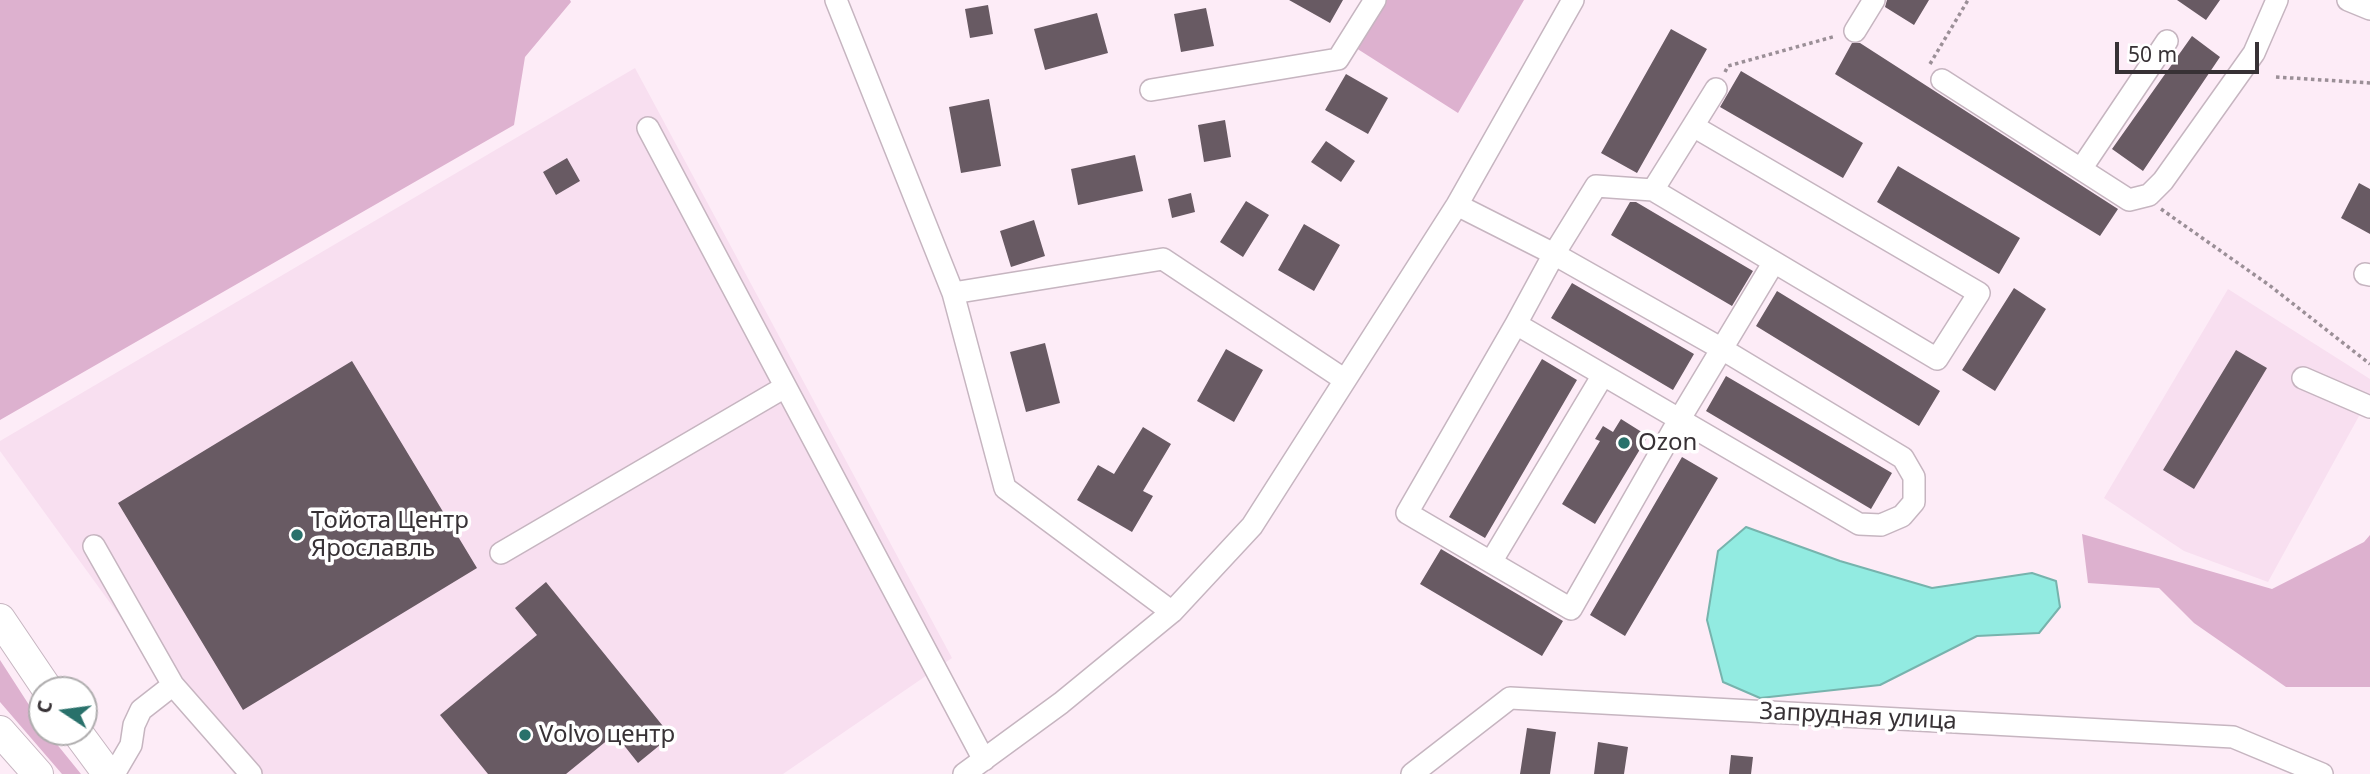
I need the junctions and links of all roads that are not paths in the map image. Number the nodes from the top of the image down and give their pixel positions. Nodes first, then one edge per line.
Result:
1 (836, 0) edge
2 (1375, 0) edge
3 (1573, 0) edge
4 (1874, 0) edge
5 (2277, 0) edge
6 (2348, 0) edge
7 (2370, 9) edge
8 (1855, 31) road end
9 (2167, 41) dead end
10 (1934, 74) road end
11 (1716, 89) dead end
12 (1151, 90) dead end
13 (1693, 126) junction
14 (648, 128) dead end
15 (2081, 169) junction
16 (1653, 190) junction
17 (1457, 205) junction
18 (1554, 254) junction
19 (1774, 262) junction
20 (953, 293) junction
21 (1516, 324) junction
22 (1722, 349) junction
23 (1603, 375) junction
24 (2303, 378) dead end
25 (1345, 380) junction
26 (785, 387) junction
27 (2370, 407) edge
28 (1679, 420) junction
29 (94, 546) dead end
30 (502, 553) dead end
31 (1491, 562) junction
32 (1172, 612) junction
33 (0, 619) edge
34 (39, 676) edge
35 (173, 685) junction
36 (0, 731) edge
37 (87, 746) edge
38 (984, 760) junction
39 (38, 774) edge
40 (108, 774) edge
41 (114, 774) edge
42 (251, 774) edge
43 (964, 774) edge
44 (1412, 774) edge
45 (2322, 774) edge

1 - 20 street
2 - 12 street
3 - 17 street
4 - 8 street
5 - 15 street
6 - 7 street
9 - 15 street
10 - 15 street
11 - 13 street
13 - 16 street
13 - 19 street
14 - 26 street
16 - 18 street
16 - 19 street
17 - 18 street
17 - 25 street
18 - 21 street
18 - 22 street
19 - 22 street
20 - 25 street
20 - 32 street
21 - 23 street
21 - 31 street
22 - 28 street
22 - 28 street
23 - 28 street
23 - 31 street
24 - 27 street
25 - 32 street
26 - 30 street
26 - 38 street
28 - 31 street
29 - 35 street
32 - 38 street
33 - 34 highway
35 - 41 street
35 - 42 street
36 - 39 highway
37 - 40 highway
38 - 43 street
44 - 45 street, Запрудная улица

